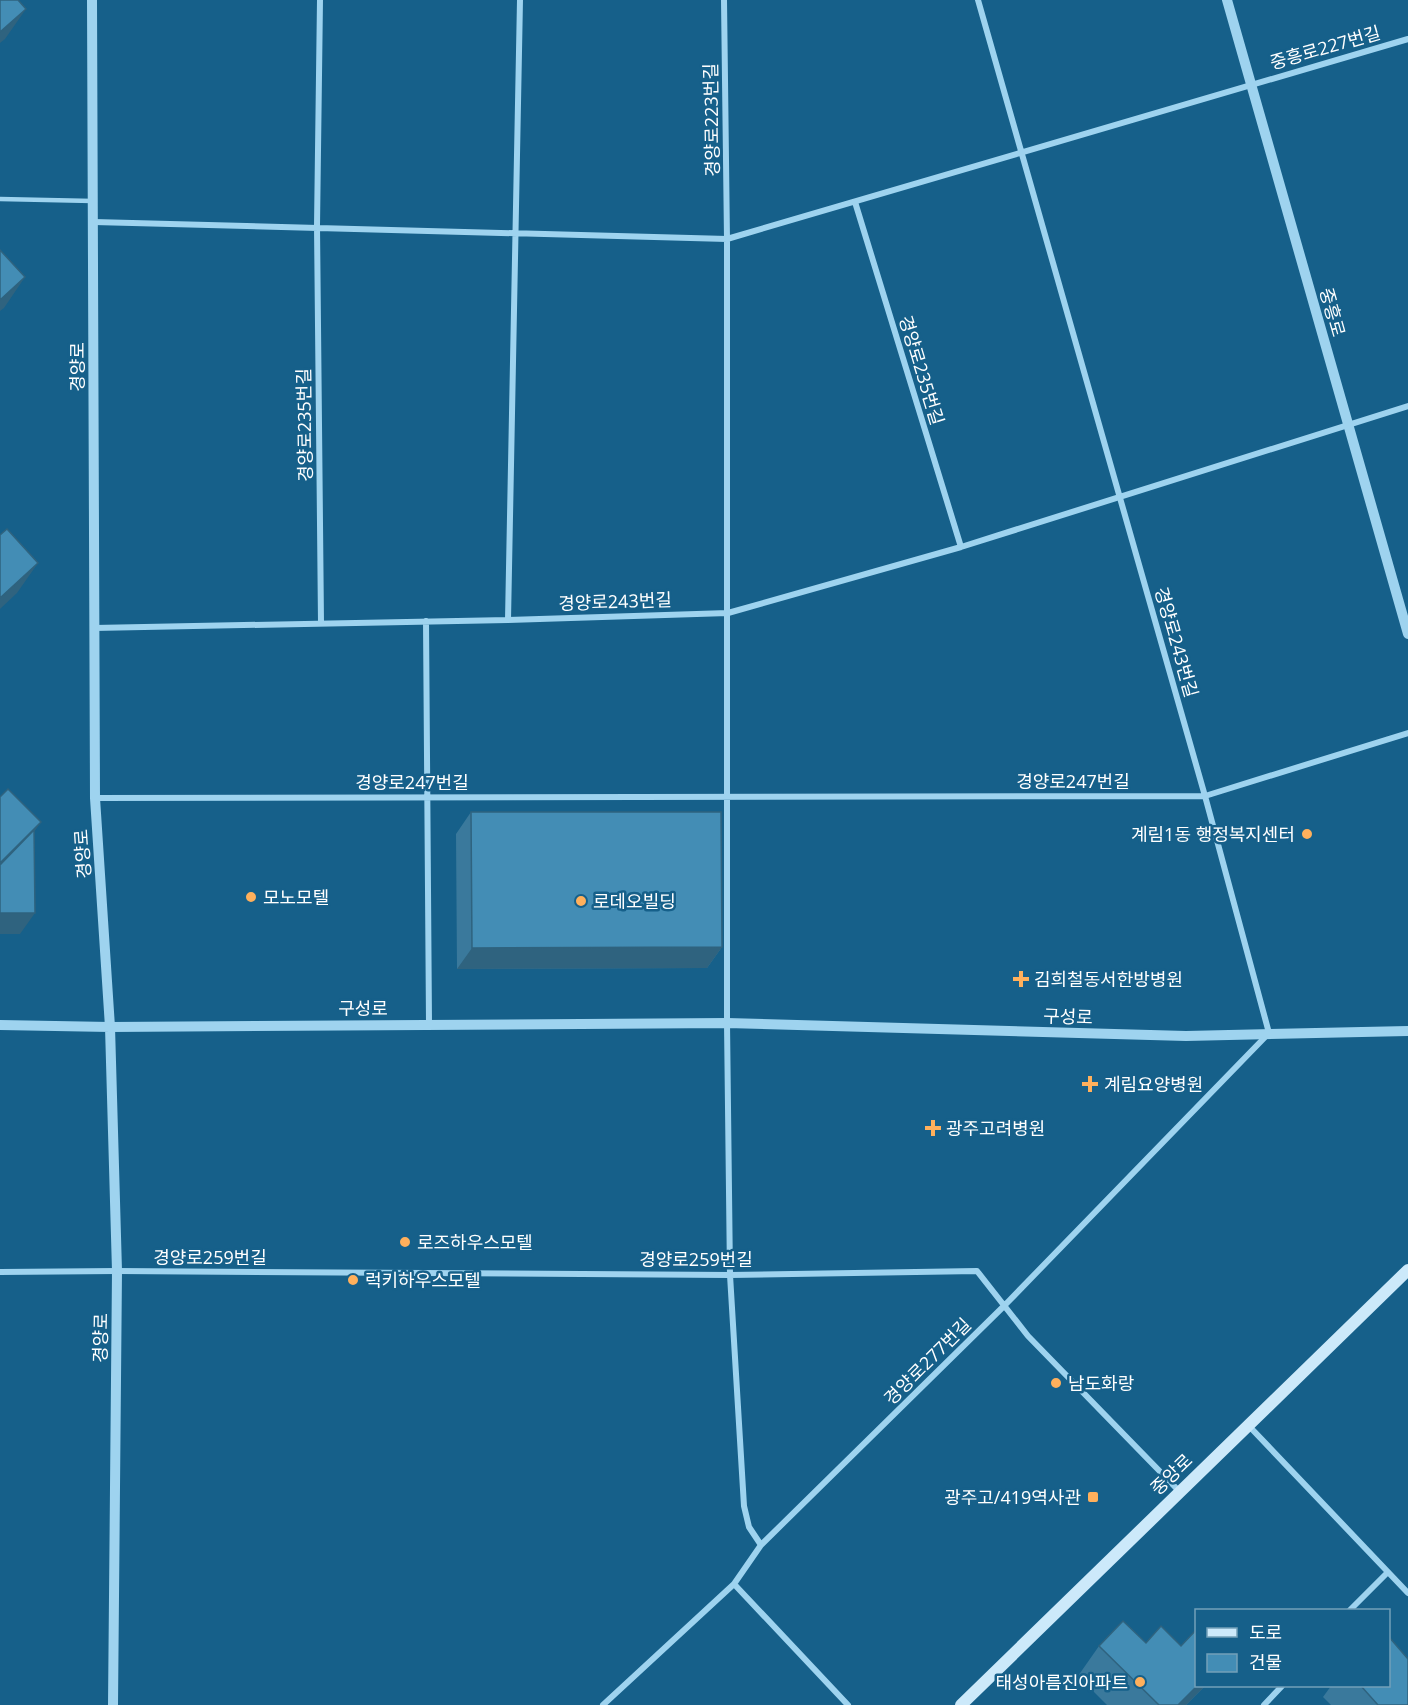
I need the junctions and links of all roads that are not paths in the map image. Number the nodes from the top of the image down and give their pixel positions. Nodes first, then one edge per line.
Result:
1 (92, 0) edge
2 (320, 0) edge
3 (520, 0) edge
4 (724, 0) edge
5 (978, 0) edge
6 (1227, 0) edge
7 (1408, 39) edge
8 (1251, 84) junction
9 (1022, 153) junction
10 (0, 199) edge
11 (94, 201) junction
12 (855, 202) junction
13 (94, 222) junction
14 (317, 226) junction
15 (516, 233) junction
16 (727, 239) junction
17 (1408, 406) edge
18 (1348, 424) junction
19 (1120, 497) junction
20 (961, 548) junction
21 (728, 613) junction
22 (508, 620) junction
23 (426, 621) junction
24 (321, 623) junction
25 (94, 628) junction
26 (1408, 634) edge
27 (1408, 733) edge
28 (728, 796) junction
29 (1205, 796) junction
30 (427, 797) junction
31 (95, 798) junction
32 (727, 1023) junction
33 (429, 1024) junction
34 (0, 1025) edge
35 (110, 1027) junction
36 (1408, 1031) edge
37 (1269, 1033) junction
38 (1408, 1270) edge
39 (117, 1271) junction
40 (0, 1272) edge
41 (729, 1275) junction
42 (1004, 1306) junction
43 (1248, 1425) junction
44 (1179, 1491) junction
45 (761, 1545) junction
46 (1388, 1572) junction
47 (734, 1584) junction
48 (1408, 1593) edge
49 (1352, 1609) edge
50 (1281, 1687) edge
51 (113, 1705) edge
52 (603, 1705) edge
53 (848, 1705) edge
54 (960, 1705) edge
55 (1264, 1705) edge

1 - 11 street, 경양로
2 - 14 street
3 - 15 street
4 - 16 street, 경양로223번길
5 - 9 street
6 - 8 street, 중흥로
7 - 8 street, 중흥로227번길
8 - 9 street
8 - 18 street, 중흥로
9 - 12 street
9 - 19 street
10 - 11 lane
11 - 13 street, 경양로
12 - 16 street
12 - 20 street, 경양로235번길
13 - 14 street
13 - 25 street, 경양로
14 - 15 street
14 - 24 street, 경양로235번길
15 - 16 street
15 - 22 street
16 - 21 street
17 - 18 street, 경양로243번길
18 - 19 street, 경양로243번길
18 - 26 street, 중흥로
19 - 20 street, 경양로243번길
19 - 29 street, 경양로243번길
20 - 21 street, 경양로243번길
21 - 22 street, 경양로243번길
21 - 28 street
22 - 23 street, 경양로243번길
23 - 24 street, 경양로243번길
23 - 30 street
24 - 25 street, 경양로243번길
25 - 31 street, 경양로
27 - 29 street, 경양로247번길
28 - 29 street, 경양로247번길
28 - 30 street, 경양로247번길
28 - 32 street
29 - 37 street, 경양로243번길
30 - 31 street, 경양로247번길
30 - 33 street
31 - 35 street, 경양로
32 - 33 street, 구성로
32 - 37 street, 구성로
32 - 41 street
33 - 35 street, 구성로
34 - 35 street, 구성로
35 - 39 street, 경양로
36 - 37 street, 구성로
37 - 42 street, 경양로277번길
38 - 43 main road, 중앙로
39 - 40 street, 경양로259번길
39 - 41 street, 경양로259번길
39 - 51 street, 경양로
41 - 42 street, 경양로259번길
41 - 45 street
42 - 44 street, 경양로259번길
42 - 45 street, 경양로277번길
43 - 44 main road, 중앙로
43 - 46 street
44 - 54 main road, 중앙로
45 - 47 street, 경양로277번길
46 - 48 street
46 - 49 street
47 - 52 street, 경양로277번길
47 - 53 street
50 - 55 street

